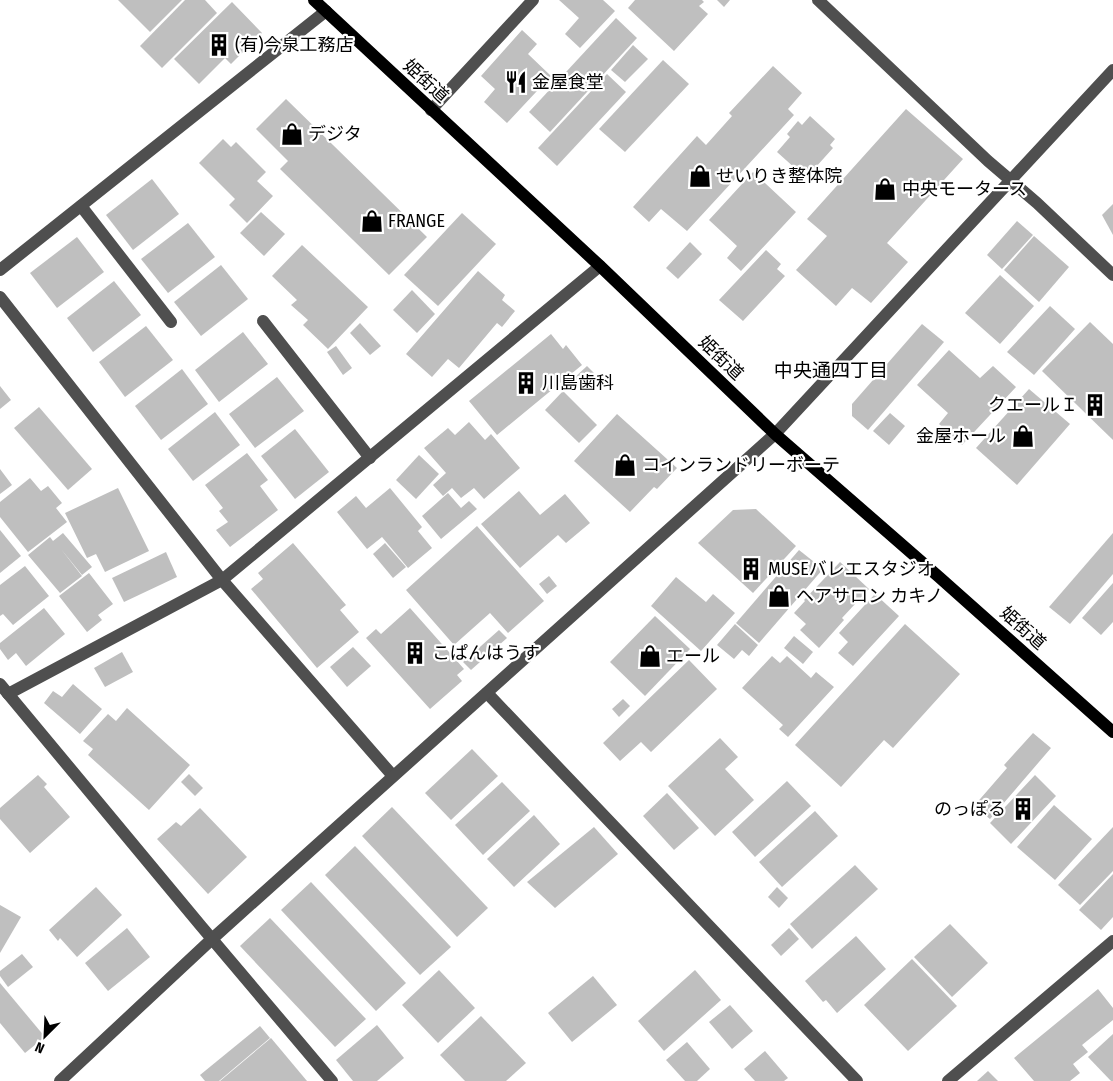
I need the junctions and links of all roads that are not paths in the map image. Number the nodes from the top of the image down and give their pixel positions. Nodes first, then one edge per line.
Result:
1 (314, 0) edge
2 (533, 0) edge
3 (818, 0) edge
4 (326, 11) junction
5 (1113, 70) edge
6 (431, 110) junction
7 (1011, 180) junction
8 (81, 206) junction
9 (600, 266) junction
10 (0, 270) edge
11 (1113, 275) edge
12 (0, 297) edge
13 (263, 321) dead end
14 (170, 322) dead end
15 (775, 434) junction
16 (370, 458) junction
17 (222, 580) junction
18 (4, 689) edge
19 (487, 693) junction
20 (1113, 732) edge
21 (393, 776) junction
22 (212, 939) junction
23 (1113, 941) edge
24 (60, 1081) edge
25 (332, 1081) edge
26 (857, 1081) edge
27 (948, 1081) edge

1 - 4 main road, 姫街道
2 - 6 street
3 - 7 street
4 - 6 main road, 姫街道
4 - 8 street
5 - 7 street
6 - 9 main road, 姫街道
7 - 11 street
7 - 15 street
8 - 10 street
8 - 14 street
9 - 15 main road, 姫街道
9 - 16 street
12 - 17 street
13 - 16 street
15 - 19 street
15 - 20 main road, 姫街道
16 - 17 street
17 - 18 street
17 - 21 street
18 - 22 street
19 - 21 street
19 - 26 street
21 - 22 street
22 - 24 street
22 - 25 street
23 - 27 street

